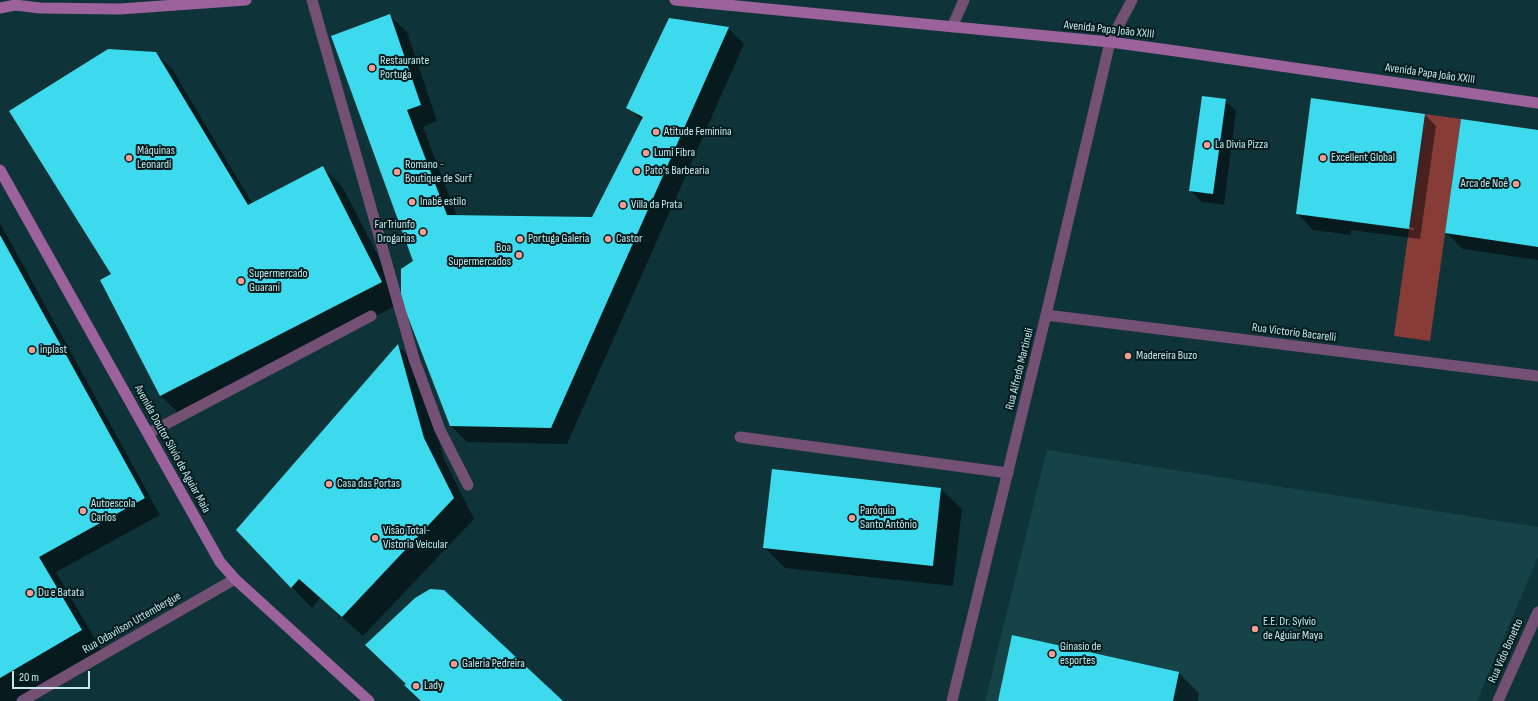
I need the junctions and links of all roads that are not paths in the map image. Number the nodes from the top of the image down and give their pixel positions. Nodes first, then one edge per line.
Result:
1 (246, 0) edge
2 (312, 0) edge
3 (675, 0) edge
4 (964, 0) edge
5 (1132, 0) edge
6 (0, 8) edge
7 (952, 27) junction
8 (1110, 42) junction
9 (1538, 103) edge
10 (0, 170) edge
11 (1046, 315) junction
12 (371, 316) dead end
13 (1538, 376) edge
14 (148, 433) junction
15 (740, 437) dead end
16 (1008, 473) junction
17 (468, 485) dead end
18 (235, 579) junction
19 (1538, 612) edge
20 (22, 701) edge
21 (369, 701) edge
22 (952, 701) edge
23 (1498, 701) edge

1 - 6 main road
2 - 17 street
3 - 7 main road, Avenida Papa João XXIII
4 - 7 street
5 - 8 street, Rua Alfredo Martineli
7 - 8 main road, Avenida Papa João XXIII
8 - 9 main road, Avenida Papa João XXIII
8 - 11 street, Rua Alfredo Martineli
10 - 14 main road, Avenida Doutor Silvio de Aguiar Maia
11 - 13 street, Rua Victorio Bacarelli
11 - 16 street, Rua Alfredo Martineli
12 - 14 street
14 - 18 main road, Avenida Doutor Silvio de Aguiar Maia
15 - 16 street
16 - 22 street, Rua Alfredo Martineli
18 - 20 street, Rua Odavilson Uttembergue
18 - 21 main road, Avenida Doutor Silvio de Aguiar Maia
19 - 23 street, Rua Vido Bonetto

